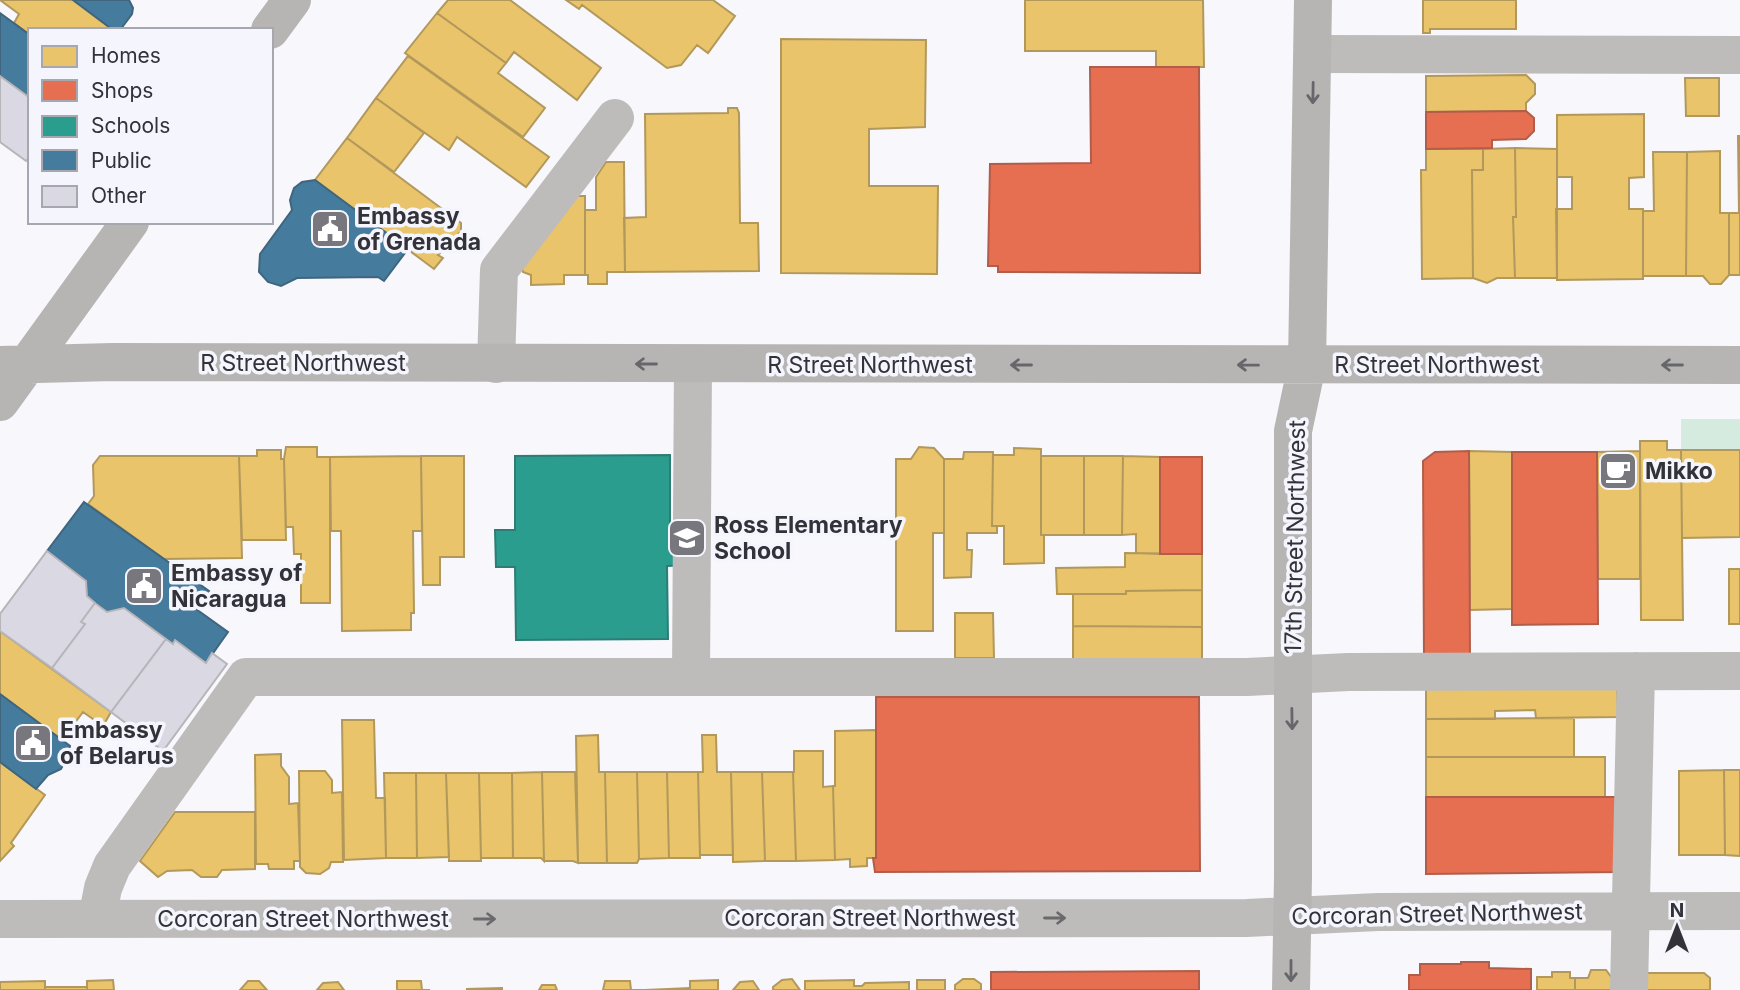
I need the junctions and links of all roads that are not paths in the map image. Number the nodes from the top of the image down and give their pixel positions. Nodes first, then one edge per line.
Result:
1 (292, 0) edge
2 (1313, 0) edge
3 (271, 28) edge
4 (1313, 54) junction
5 (1740, 55) edge
6 (615, 118) dead end
7 (128, 224) edge
8 (496, 364) junction
9 (693, 364) junction
10 (13, 365) edge
11 (1307, 365) junction
12 (1740, 365) edge
13 (0, 402) edge
14 (1636, 671) junction
15 (1740, 671) edge
16 (1291, 676) junction
17 (691, 677) junction
18 (1630, 911) junction
19 (1740, 911) edge
20 (1291, 916) junction
21 (0, 919) edge
22 (97, 919) junction
23 (1291, 990) edge
24 (1629, 990) edge

1 - 3 main road
2 - 4 main road, 17th Street Northwest
4 - 5 street
4 -> 11 main road, 17th Street Northwest
6 - 8 street
7 - 10 main road
9 -> 8 main road, R Street Northwest
8 - 10 main road, R Street Northwest
11 -> 9 main road, R Street Northwest
9 - 17 street
10 - 13 main road
12 -> 11 main road, R Street Northwest
11 - 16 main road, 17th Street Northwest
14 - 15 street
14 - 16 street
14 - 18 street
16 - 17 street
16 -> 20 main road, 17th Street Northwest
17 - 22 street
18 - 19 street, Corcoran Street Northwest
18 - 20 street, Corcoran Street Northwest
18 - 24 street
22 -> 20 street, Corcoran Street Northwest
20 -> 23 main road, 17th Street Northwest
21 - 22 street, Corcoran Street Northwest

